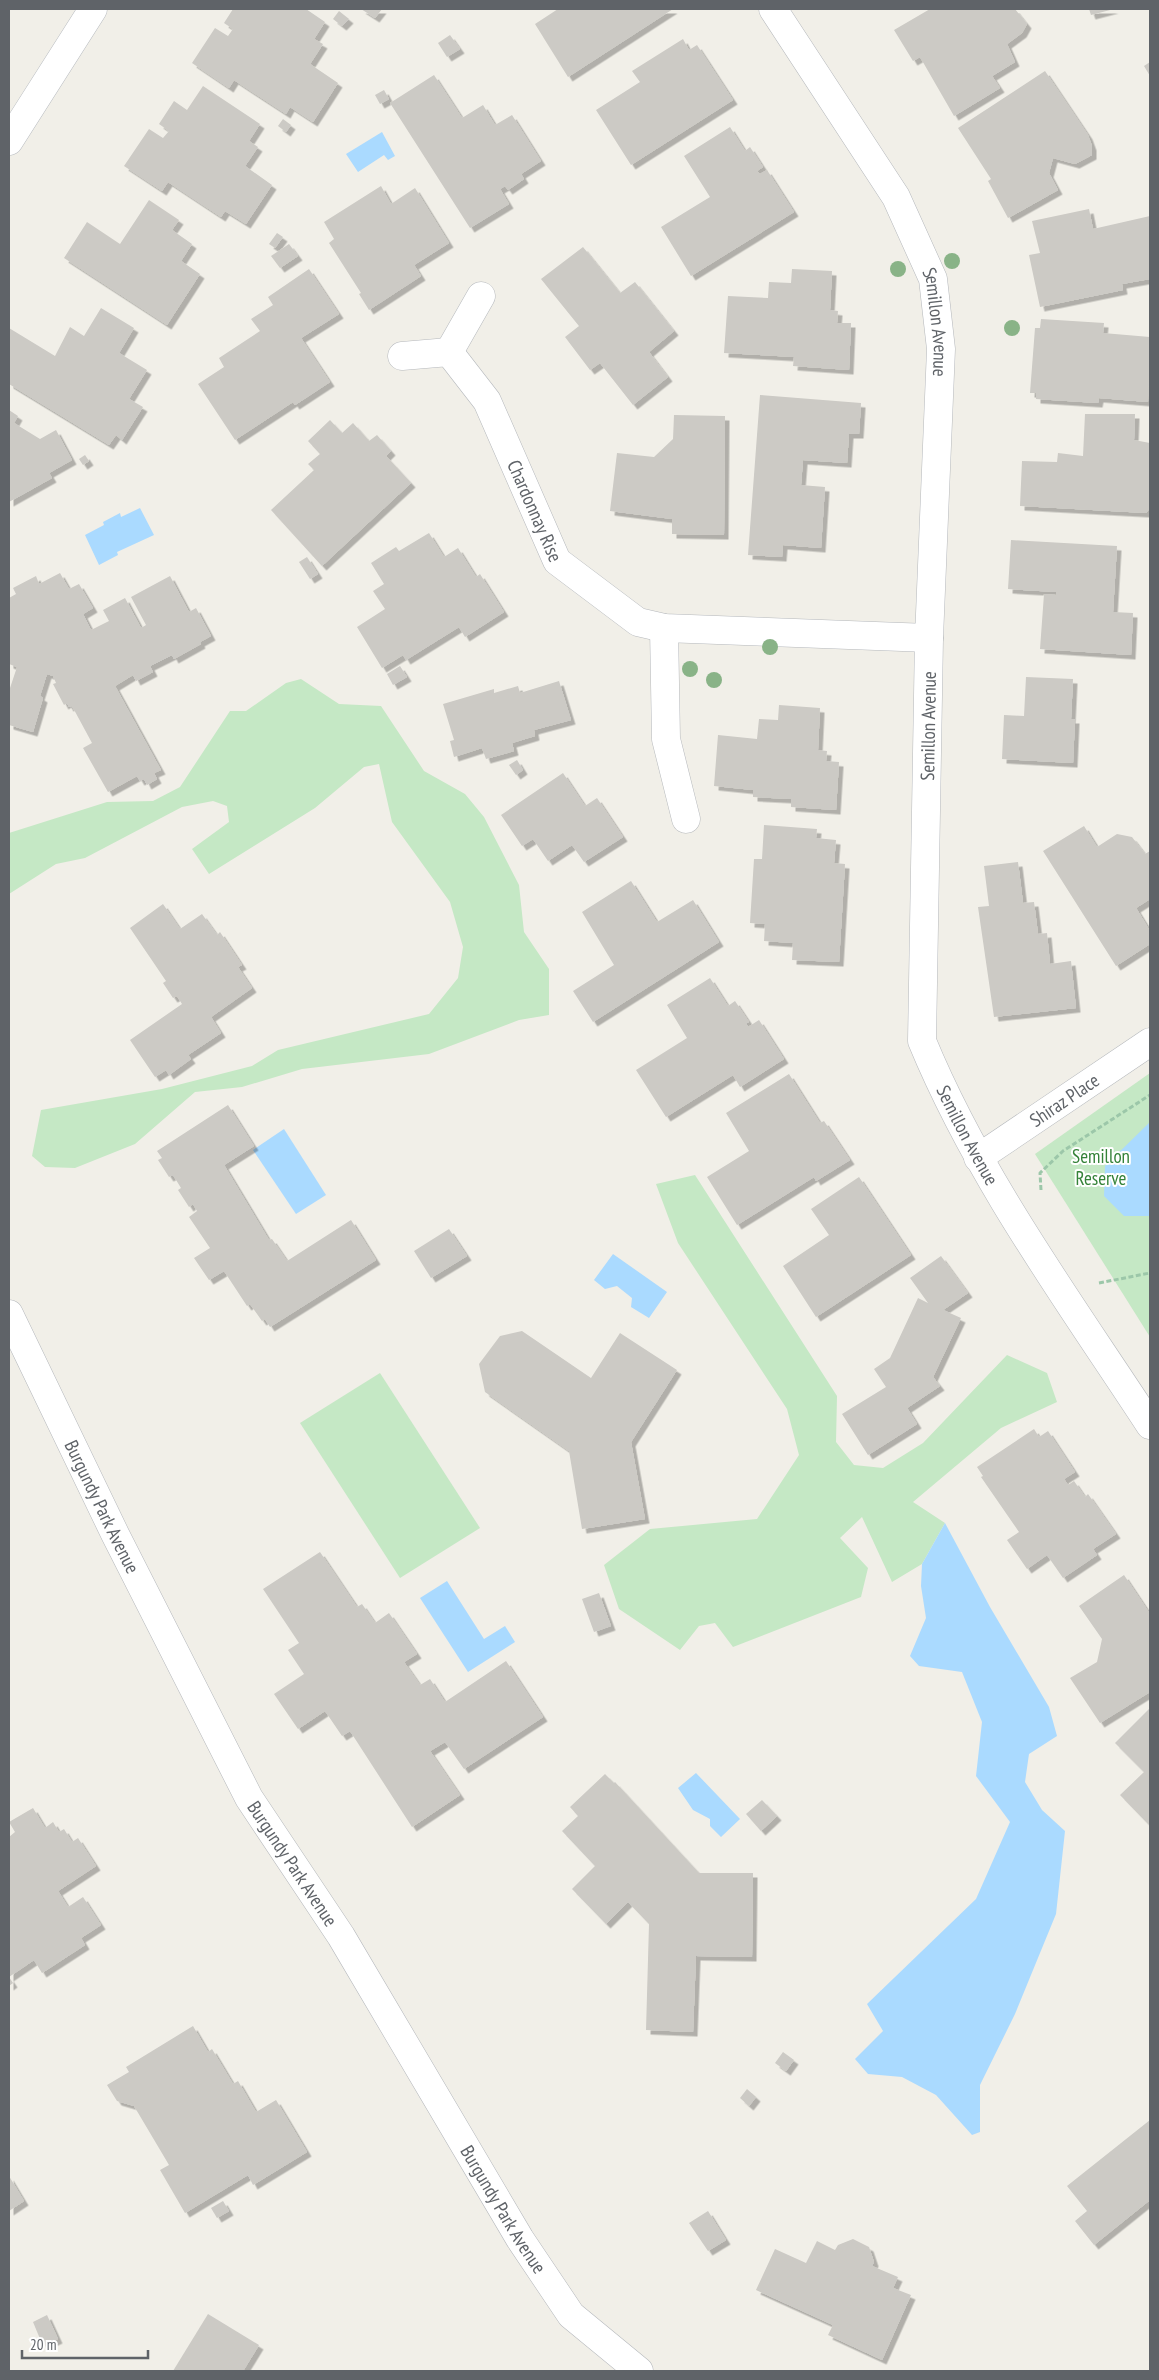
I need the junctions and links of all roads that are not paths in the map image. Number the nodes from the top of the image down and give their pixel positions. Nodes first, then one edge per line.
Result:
1 (93, 9) edge
2 (773, 9) edge
3 (9, 141) edge
4 (481, 296) dead end
5 (449, 352) junction
6 (402, 356) dead end
7 (664, 628) junction
8 (929, 638) junction
9 (686, 819) dead end
10 (1150, 1042) edge
11 (978, 1158) junction
12 (9, 1314) edge
13 (1150, 1425) edge
14 (639, 2371) edge

1 - 3 street
2 - 8 street, Semillon Avenue
4 - 5 street
5 - 6 street
5 - 7 street, Chardonnay Rise
7 - 8 street, Chardonnay Rise
7 - 9 street
8 - 11 street, Semillon Avenue
10 - 11 street, Shiraz Place
11 - 13 street, Semillon Avenue
12 - 14 street, Burgundy Park Avenue

